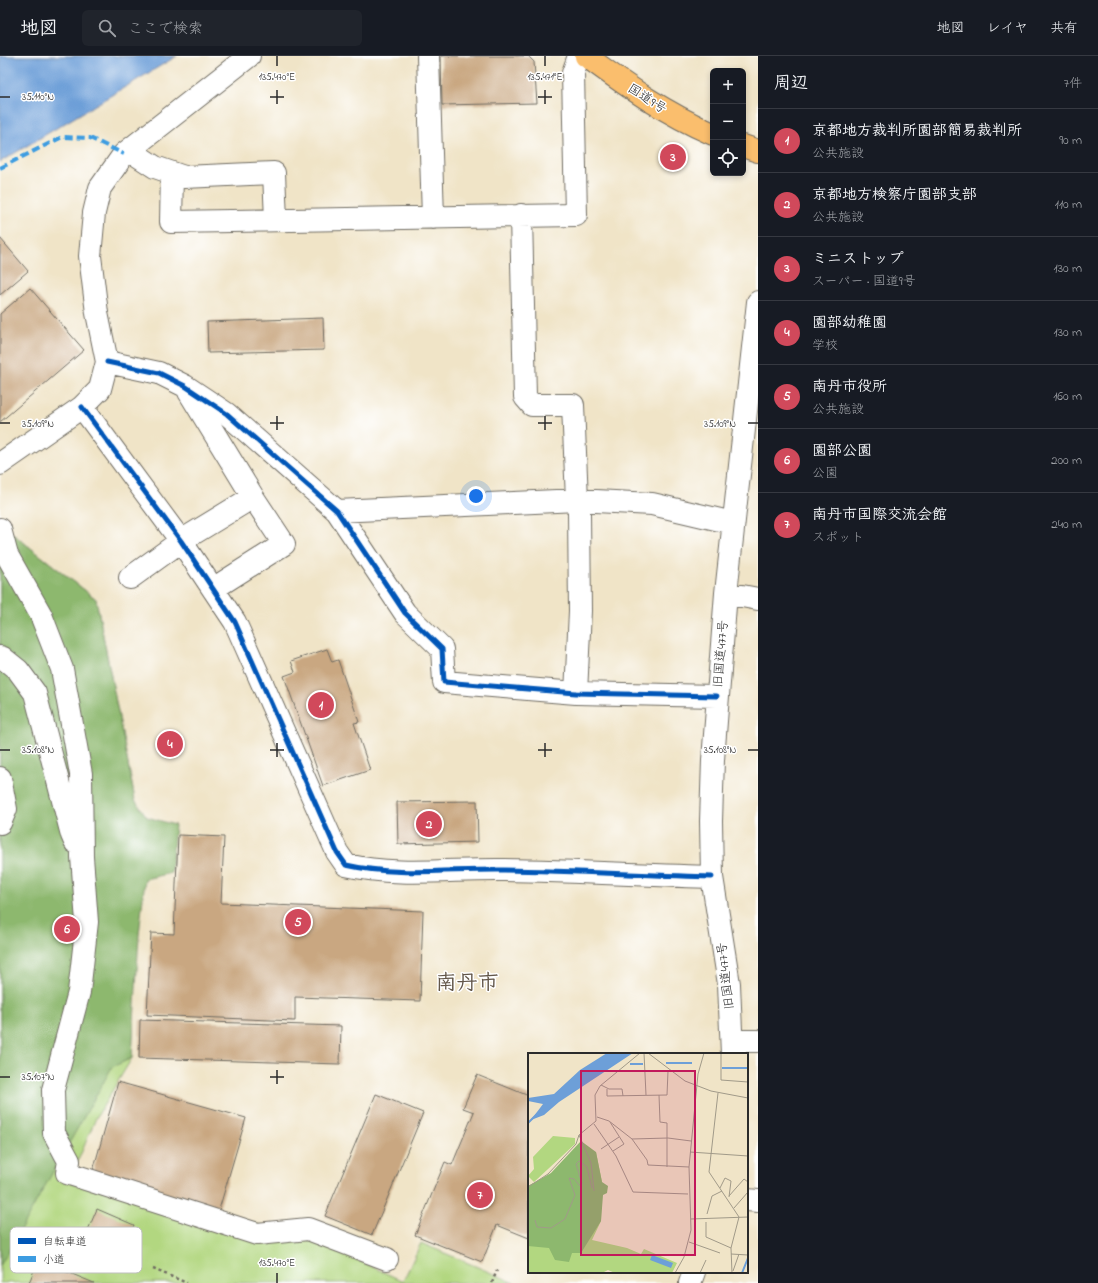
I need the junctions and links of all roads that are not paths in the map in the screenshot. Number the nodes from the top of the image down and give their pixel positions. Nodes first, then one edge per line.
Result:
1 (249, 56) edge
2 (428, 56) edge
3 (579, 56) edge
4 (586, 56) edge
5 (710, 133) edge
6 (746, 147) edge
7 (129, 150) junction
8 (758, 152) edge
9 (172, 173) junction
10 (521, 215) junction
11 (433, 218) junction
12 (276, 220) junction
13 (758, 302) edge
14 (107, 362) junction
15 (185, 386) junction
16 (82, 407) junction
17 (0, 464) edge
18 (253, 497) junction
19 (577, 500) junction
20 (337, 511) junction
21 (733, 523) junction
22 (0, 529) edge
23 (181, 541) junction
24 (130, 578) dead end
25 (213, 589) junction
26 (726, 593) junction
27 (758, 598) edge
28 (0, 657) edge
29 (576, 694) junction
30 (717, 696) junction
31 (0, 778) edge
32 (0, 823) edge
33 (82, 857) junction
34 (712, 877) junction
35 (758, 1041) edge
36 (732, 1048) edge
37 (748, 1200) edge
38 (758, 1201) edge
39 (387, 1259) dead end
40 (694, 1273) edge
41 (690, 1283) edge

1 - 7 street
2 - 11 street
3 - 10 street
4 - 5 highway, 国道9号
6 - 8 highway
7 - 9 street
7 - 14 street
9 - 12 street
9 - 12 street
10 - 11 street
10 - 19 street
11 - 12 street
13 - 21 street, 旧国道477号
14 - 15 street
14 - 16 street
15 - 18 street
15 - 20 street
16 - 17 street
16 - 23 street
18 - 23 street
18 - 25 street
19 - 20 street
19 - 21 street
19 - 29 street
20 - 29 street
21 - 26 street, 旧国道477号
22 - 33 street
23 - 24 street
23 - 25 street
25 - 34 street
26 - 27 street
26 - 30 street, 旧国道477号
28 - 33 street
29 - 30 street
30 - 34 street, 旧国道477号
31 - 32 street
33 - 39 street
34 - 36 street, 旧国道477号
35 - 36 street
37 - 38 street
40 - 41 street

